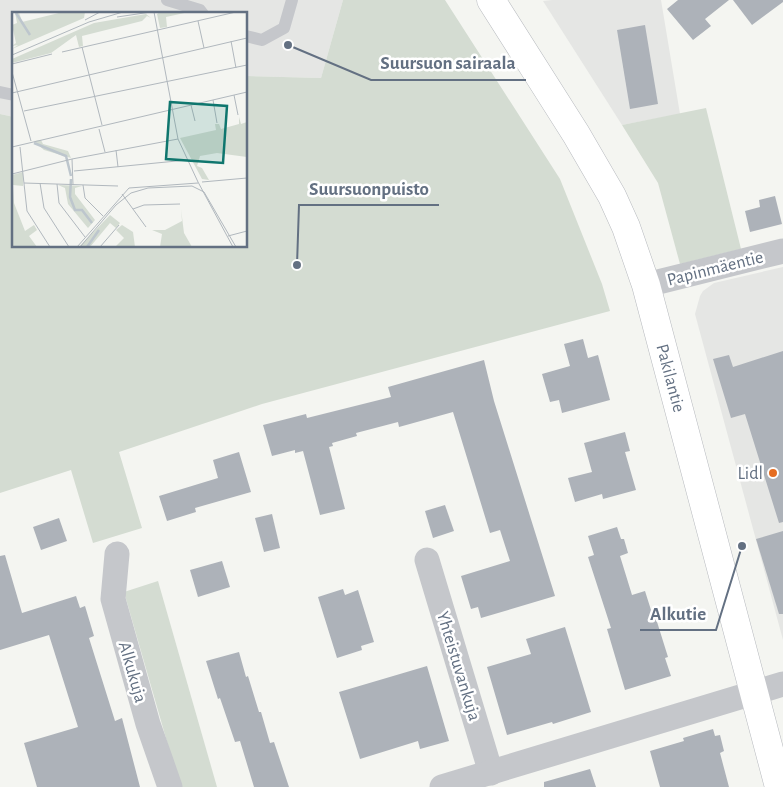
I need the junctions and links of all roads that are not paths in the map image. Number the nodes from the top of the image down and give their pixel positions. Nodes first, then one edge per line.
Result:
1 (167, 0) edge
2 (292, 0) edge
3 (499, 3) edge
4 (202, 12) edge
5 (248, 36) edge
6 (783, 251) edge
7 (646, 285) junction
8 (118, 554) dead end
9 (427, 560) dead end
10 (783, 684) edge
11 (754, 692) junction
12 (491, 773) junction
13 (170, 787) edge
14 (442, 787) edge
15 (779, 787) edge

1 - 4 lane
2 - 5 lane
3 - 7 main road, Pakilantie
6 - 7 street, Papinmäentie
7 - 11 main road, Pakilantie
8 - 13 street, Alkukuja
9 - 12 street, Yhteistuvankuja
10 - 11 street
11 - 12 street
11 - 15 main road, Pakilantie
12 - 14 street

